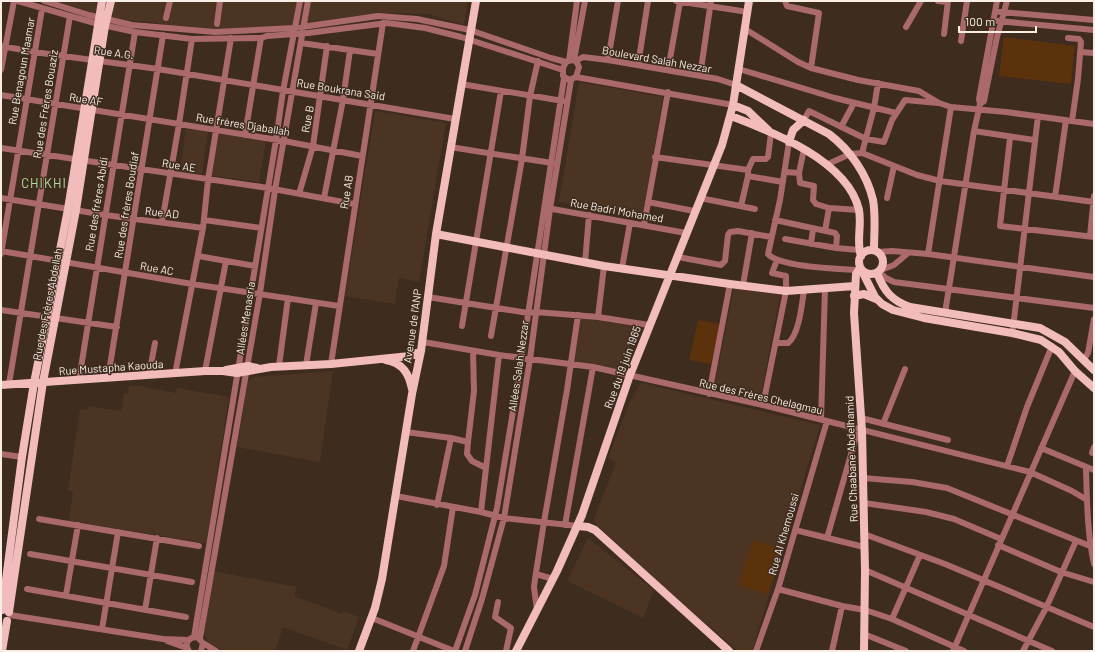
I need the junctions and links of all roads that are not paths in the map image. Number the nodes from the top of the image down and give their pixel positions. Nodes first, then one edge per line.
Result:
1 (14, 1) edge
2 (18, 1) edge
3 (44, 1) edge
4 (102, 1) edge
5 (111, 1) edge
6 (170, 1) edge
7 (220, 1) edge
8 (300, 1) edge
9 (308, 1) edge
10 (476, 1) edge
11 (577, 1) edge
12 (585, 1) edge
13 (618, 1) edge
14 (648, 1) edge
15 (678, 1) edge
16 (749, 1) edge
17 (785, 1) edge
18 (921, 1) edge
19 (938, 1) edge
20 (967, 1) edge
21 (997, 1) edge
22 (1007, 1) edge
23 (947, 2) edge
24 (710, 4) edge
25 (42, 9) junction
26 (748, 12) junction
27 (995, 12) junction
28 (1004, 12) junction
29 (70, 16) junction
30 (166, 18) dead end
31 (1094, 20) edge
32 (992, 21) junction
33 (1001, 21) junction
34 (102, 22) junction
35 (382, 23) junction
36 (217, 24) dead end
37 (906, 26) dead end
38 (745, 29) junction
39 (303, 30) junction
40 (470, 30) junction
41 (1094, 30) edge
42 (294, 31) junction
43 (134, 32) junction
44 (944, 34) dead end
45 (163, 35) junction
46 (231, 38) junction
47 (261, 38) junction
48 (1068, 38) dead end
49 (192, 39) junction
50 (468, 40) junction
51 (961, 41) dead end
52 (301, 43) junction
53 (510, 44) junction
54 (3, 46) edge
55 (327, 46) junction
56 (350, 50) junction
57 (34, 52) junction
58 (506, 52) junction
59 (1080, 52) junction
60 (1094, 53) edge
61 (378, 54) junction
62 (62, 56) junction
63 (97, 60) junction
64 (608, 60) junction
65 (538, 61) junction
66 (571, 61) junction
67 (129, 64) junction
68 (638, 65) junction
69 (811, 68) junction
70 (158, 69) junction
71 (739, 69) junction
72 (1, 70) edge
73 (563, 70) junction
74 (668, 70) junction
75 (187, 74) junction
76 (700, 76) junction
77 (570, 78) junction
78 (225, 80) junction
79 (878, 83) junction
80 (253, 84) junction
81 (462, 84) junction
82 (736, 85) junction
83 (283, 91) junction
84 (500, 91) junction
85 (292, 92) junction
86 (668, 92) junction
87 (1, 95) edge
88 (321, 96) junction
89 (530, 96) junction
90 (26, 99) junction
91 (343, 100) junction
92 (563, 102) junction
93 (854, 103) junction
94 (939, 103) junction
95 (54, 104) junction
96 (370, 104) junction
97 (733, 105) junction
98 (951, 107) junction
99 (979, 107) junction
100 (874, 108) junction
101 (89, 109) junction
102 (896, 113) junction
103 (120, 115) junction
104 (731, 116) junction
105 (1038, 116) junction
106 (455, 119) junction
107 (150, 120) junction
108 (804, 120) junction
109 (1069, 121) junction
110 (179, 124) junction
111 (1094, 124) edge
112 (841, 127) junction
113 (217, 130) junction
114 (974, 131) junction
115 (771, 133) junction
116 (245, 135) junction
117 (1010, 138) junction
118 (866, 139) junction
119 (276, 140) junction
120 (1034, 140) junction
121 (284, 141) junction
122 (789, 142) junction
123 (313, 146) junction
124 (450, 147) junction
125 (1, 148) edge
126 (804, 149) junction
127 (18, 152) junction
128 (334, 152) junction
129 (862, 153) junction
130 (850, 154) junction
131 (47, 155) junction
132 (491, 155) junction
133 (362, 156) junction
134 (655, 157) junction
135 (522, 159) junction
136 (80, 160) junction
137 (552, 163) junction
138 (113, 164) junction
139 (714, 165) junction
140 (826, 165) junction
141 (894, 166) junction
142 (142, 170) junction
143 (785, 172) junction
144 (171, 173) junction
145 (748, 173) junction
146 (799, 173) junction
147 (208, 180) junction
148 (940, 181) junction
149 (783, 182) junction
150 (966, 184) junction
151 (268, 188) junction
152 (275, 190) junction
153 (1004, 190) junction
154 (299, 194) junction
155 (1029, 194) junction
156 (1055, 197) junction
157 (1, 198) edge
158 (324, 198) junction
159 (700, 198) junction
160 (887, 198) dead end
161 (10, 199) junction
162 (1094, 200) edge
163 (648, 202) junction
164 (39, 204) junction
165 (354, 204) junction
166 (740, 206) junction
167 (547, 208) junction
168 (829, 208) junction
169 (72, 209) junction
170 (755, 209) dead end
171 (859, 210) junction
172 (694, 211) junction
173 (105, 216) junction
174 (589, 216) junction
175 (134, 220) junction
176 (204, 220) junction
177 (775, 220) junction
178 (162, 222) junction
179 (630, 222) junction
180 (644, 225) junction
181 (203, 228) junction
182 (261, 228) junction
183 (813, 229) junction
184 (1025, 230) junction
185 (825, 231) junction
186 (686, 233) junction
187 (752, 233) junction
188 (436, 234) junction
189 (1092, 236) edge
190 (771, 237) junction
191 (785, 239) dead end
192 (476, 242) junction
193 (811, 244) junction
194 (506, 248) junction
195 (836, 248) junction
196 (876, 251) junction
197 (1, 252) edge
198 (860, 253) junction
199 (908, 253) junction
200 (928, 254) junction
201 (31, 255) junction
202 (198, 256) junction
203 (542, 256) junction
204 (678, 257) junction
205 (953, 258) junction
206 (62, 260) junction
207 (777, 260) junction
208 (226, 261) junction
209 (585, 263) junction
210 (96, 266) junction
211 (255, 266) junction
212 (604, 266) junction
213 (622, 268) junction
214 (1021, 268) junction
215 (860, 270) junction
216 (878, 272) junction
217 (125, 273) junction
218 (670, 276) junction
219 (1094, 277) edge
220 (866, 282) junction
221 (192, 284) junction
222 (730, 284) junction
223 (743, 285) junction
224 (221, 288) junction
225 (949, 288) junction
226 (825, 289) junction
227 (804, 290) junction
228 (786, 291) junction
229 (250, 292) junction
230 (855, 292) junction
231 (260, 293) junction
232 (428, 297) junction
233 (288, 298) junction
234 (1018, 298) junction
235 (878, 300) junction
236 (316, 303) junction
237 (466, 303) junction
238 (339, 306) junction
239 (1094, 308) edge
240 (496, 309) junction
241 (1, 310) edge
242 (20, 312) junction
243 (536, 312) junction
244 (528, 313) junction
245 (945, 313) junction
246 (578, 316) junction
247 (51, 317) junction
248 (598, 317) junction
249 (1094, 319) edge
250 (87, 323) junction
251 (1014, 323) junction
252 (649, 325) junction
253 (462, 326) dead end
254 (116, 327) junction
255 (1012, 333) junction
256 (491, 336) dead end
257 (1093, 339) edge
258 (155, 343) dead end
259 (776, 343) junction
260 (1052, 346) junction
261 (422, 347) junction
262 (473, 351) junction
263 (499, 355) junction
264 (520, 358) junction
265 (530, 359) junction
266 (1088, 359) edge
267 (379, 360) junction
268 (570, 363) junction
269 (331, 364) junction
270 (306, 365) junction
271 (279, 366) junction
272 (592, 367) junction
273 (247, 369) junction
274 (905, 369) dead end
275 (1074, 369) junction
276 (238, 370) junction
277 (205, 371) junction
278 (175, 374) junction
279 (149, 375) junction
280 (630, 375) junction
281 (108, 378) junction
282 (79, 380) junction
283 (39, 383) junction
284 (5, 385) edge
285 (1094, 388) edge
286 (412, 394) junction
287 (709, 394) junction
288 (763, 405) junction
289 (861, 418) junction
290 (821, 419) junction
291 (827, 421) junction
292 (884, 424) junction
293 (860, 430) junction
294 (406, 432) junction
295 (451, 438) junction
296 (948, 440) dead end
297 (468, 442) junction
298 (1041, 448) junction
299 (1, 454) edge
300 (22, 457) junction
301 (1007, 466) junction
302 (486, 468) junction
303 (1086, 468) junction
304 (1094, 470) edge
305 (1030, 472) junction
306 (863, 478) junction
307 (396, 496) junction
308 (1087, 500) junction
309 (864, 503) junction
310 (437, 504) junction
311 (453, 507) junction
312 (481, 512) junction
313 (1012, 514) junction
314 (495, 516) junction
315 (39, 518) dead end
316 (504, 518) junction
317 (544, 522) junction
318 (216, 524) junction
319 (78, 525) junction
320 (565, 525) junction
321 (578, 526) junction
322 (795, 530) junction
323 (118, 532) junction
324 (864, 534) junction
325 (157, 538) junction
326 (827, 538) junction
327 (1076, 541) junction
328 (999, 542) junction
329 (199, 546) dead end
330 (1090, 546) junction
331 (864, 547) junction
332 (30, 554) dead end
333 (920, 555) junction
334 (72, 561) junction
335 (1094, 564) edge
336 (112, 568) junction
337 (866, 570) junction
338 (1061, 572) junction
339 (536, 574) junction
340 (151, 575) junction
341 (553, 579) junction
342 (984, 580) junction
343 (192, 582) dead end
344 (1094, 582) edge
345 (905, 587) junction
346 (27, 589) dead end
347 (778, 589) junction
348 (66, 595) junction
349 (498, 602) dead end
350 (106, 603) junction
351 (842, 606) junction
352 (1046, 608) junction
353 (145, 610) junction
354 (537, 610) junction
355 (865, 610) junction
356 (5, 615) edge
357 (969, 615) junction
358 (186, 617) dead end
359 (372, 618) junction
360 (892, 619) junction
361 (1094, 627) edge
362 (102, 629) junction
363 (864, 634) junction
364 (418, 636) junction
365 (164, 639) junction
366 (196, 639) junction
367 (1028, 641) junction
368 (954, 649) edge
369 (188, 650) edge
370 (2, 651) edge
371 (201, 651) edge
372 (216, 651) edge
373 (359, 651) edge
374 (413, 651) edge
375 (454, 651) edge
376 (465, 651) edge
377 (506, 651) edge
378 (516, 651) edge
379 (729, 651) edge
380 (756, 651) edge
381 (832, 651) edge
382 (864, 651) edge
383 (906, 651) edge
384 (964, 651) edge
385 (1023, 651) edge
386 (1052, 651) edge

1 - 54 street
2 - 25 street
3 - 34 street
4 - 34 main road, Rue des Frères Abdellah
5 - 34 main road, Rue des Frères Abdellah
6 - 30 street
7 - 36 street
8 - 42 street
9 - 39 street, Allées Menasria
10 - 40 main road, Avenue de l'ANP
11 - 66 street
12 - 66 street
13 - 64 street
14 - 68 street
15 - 24 street
15 - 74 street
16 - 26 main road, Rue du 19 juin 1965
17 - 69 street
18 - 37 street
19 - 23 street
20 - 51 street
21 - 27 street
22 - 28 street
23 - 44 street
24 - 26 street
24 - 76 street
25 - 29 street
25 - 57 street, Rue Benagoun Maamar
26 - 38 main road, Rue du 19 juin 1965
27 - 28 street
27 - 32 street
28 - 31 street
28 - 33 street
29 - 34 street
29 - 62 street, Rue des Frères Bouaziz
32 - 33 street
32 - 99 street
33 - 41 street
33 - 99 street
34 - 42 street
34 - 43 street
34 - 63 main road, Rue des Frères Abdellah
35 - 39 street
35 - 50 street
35 - 61 street, Rue AB
38 - 69 street
38 - 71 main road, Rue du 19 juin 1965
39 - 40 street
39 - 42 street
39 - 52 street, Allées Menasria
40 - 50 main road, Avenue de l'ANP
40 - 53 street
42 - 47 street
42 - 83 street
43 - 45 street
43 - 67 street, Rue des frères Abidi
45 - 49 street
45 - 70 street, Rue des frères Boudiaf
46 - 47 street
46 - 49 street
46 - 78 street
47 - 80 street
48 - 59 street
49 - 75 street
50 - 58 street
50 - 81 main road, Avenue de l'ANP
52 - 55 street
52 - 85 street, Allées Menasria
53 - 58 street
53 - 66 street
54 - 57 street, Rue A.G.
54 - 72 street
55 - 56 street
55 - 88 street, Rue B
56 - 61 street
56 - 91 street
57 - 62 street, Rue A.G.
57 - 90 street, Rue Benagoun Maamar
58 - 65 street
59 - 60 street
59 - 109 street
61 - 96 street, Rue AB
62 - 63 street, Rue A.G.
62 - 95 street, Rue des Frères Bouaziz
63 - 67 street, Rue A.G.
63 - 101 main road, Rue des Frères Abdellah
64 - 66 street, Boulevard Salah Nezzar
64 - 68 street, Boulevard Salah Nezzar
65 - 73 street
65 - 89 street
66 - 73 street
66 - 77 street
67 - 70 street, Rue A.G.
67 - 103 street, Rue des frères Abidi
68 - 74 street, Boulevard Salah Nezzar
69 - 79 street
70 - 75 street, Rue A.G.
70 - 107 street, Rue des frères Boudiaf
71 - 82 main road, Rue du 19 juin 1965
71 - 93 street
73 - 77 street
74 - 76 street, Boulevard Salah Nezzar
75 - 78 street, Rue A.G.
75 - 110 street
76 - 82 street, Boulevard Salah Nezzar
77 - 86 street
77 - 92 street, Allées Salah Nezzar
78 - 80 street, Rue Boukrana Said
78 - 113 street
79 - 94 street
79 - 100 street
80 - 83 street, Rue Boukrana Said
80 - 116 street
81 - 84 street
81 - 106 main road, Avenue de l'ANP
82 - 97 main road, Rue du 19 juin 1965
82 - 108 main road
83 - 85 street, Rue Boukrana Said
83 - 119 street
84 - 89 street
84 - 132 street
85 - 88 street, Rue Boukrana Said
85 - 121 street, Allées Menasria
86 - 97 street
86 - 134 street
87 - 90 street, Rue AF
88 - 91 street, Rue Boukrana Said
88 - 123 street, Rue B
89 - 92 street
89 - 135 street
90 - 95 street, Rue AF
90 - 127 street, Rue Benagoun Maamar
91 - 96 street, Rue Boukrana Said
91 - 128 street
92 - 137 street
92 - 167 street, Allées Salah Nezzar
93 - 100 street
93 - 112 street
94 - 98 street
94 - 102 street
95 - 101 street, Rue AF
95 - 131 street, Rue des Frères Bouaziz
96 - 106 street, Rue Boukrana Said
96 - 133 street, Rue AB
97 - 104 main road, Rue du 19 juin 1965
97 - 115 main road
98 - 99 street
98 - 148 street
99 - 105 street
99 - 114 street
100 - 102 street
100 - 118 street
101 - 103 street, Rue AF
101 - 136 main road, Rue des Frères Abdellah
102 - 118 street
103 - 107 street, Rue frères Djaballah
103 - 138 street, Rue des frères Abidi
104 - 115 main road
104 - 139 main road, Rue du 19 juin 1965
105 - 109 street
105 - 120 street
106 - 124 main road, Avenue de l'ANP
107 - 110 street, Rue frères Djaballah
107 - 142 street, Rue des frères Boudiaf
108 - 112 street
108 - 122 main road
108 - 130 main road
109 - 111 street
109 - 156 street
110 - 113 street, Rue frères Djaballah
110 - 144 street
112 - 118 street
113 - 116 street, Rue frères Djaballah
113 - 147 street
114 - 117 street
114 - 150 street
115 - 122 main road
115 - 145 street
116 - 119 street, Rue frères Djaballah
117 - 120 street
117 - 153 street
118 - 129 street
119 - 121 street, Rue frères Djaballah
119 - 151 street
120 - 155 street
121 - 123 street, Rue frères Djaballah
121 - 152 street, Allées Menasria
122 - 126 main road
122 - 143 street
123 - 128 street, Rue frères Djaballah
123 - 154 street, Rue B
124 - 132 street
124 - 188 main road, Avenue de l'ANP
125 - 127 street, Rue AE
126 - 140 main road
126 - 146 street
127 - 131 street, Rue AE
127 - 161 street, Rue Benagoun Maamar
128 - 133 street, Rue frères Djaballah
128 - 158 street
129 - 130 street
129 - 141 street
130 - 140 street
130 - 196 main road
131 - 136 street, Rue AE
131 - 164 street, Rue des Frères Bouaziz
132 - 135 street
132 - 192 street
133 - 165 street, Rue AB
134 - 139 street
134 - 163 street
135 - 137 street
135 - 194 street
136 - 138 street, Rue AE
136 - 169 main road, Rue des Frères Abdellah
137 - 167 street
138 - 142 street, Rue AE
138 - 173 street, Rue des frères Abidi
139 - 145 street
139 - 159 main road, Rue du 19 juin 1965
140 - 171 main road
141 - 148 street
141 - 160 street
142 - 144 street, Rue AE
142 - 175 street, Rue des frères Boudiaf
143 - 146 street
143 - 149 street
144 - 147 street, Rue AE
144 - 178 street
145 - 149 street
145 - 166 street
146 - 168 street
147 - 151 street, Rue AE
147 - 176 street
148 - 150 street
148 - 200 street
149 - 177 street
150 - 153 street
150 - 205 street
151 - 152 street, Rue AE
151 - 182 street
152 - 154 street, Rue AE
152 - 231 street, Allées Menasria
153 - 155 street
153 - 184 street
154 - 158 street, Rue AE
155 - 156 street
155 - 184 street
156 - 162 street
157 - 161 street, Rue AD
158 - 165 street, Rue AE
159 - 166 street
159 - 172 main road, Rue du 19 juin 1965
161 - 164 street, Rue AD
161 - 197 street, Rue Benagoun Maamar
162 - 189 street
163 - 172 street
163 - 180 street
164 - 169 street, Rue AD
164 - 201 street, Rue des Frères Bouaziz
165 - 238 street, Rue AB
166 - 170 street
167 - 174 street, Rue Badri Mohamed
167 - 203 street, Allées Salah Nezzar
168 - 171 street
168 - 185 street
169 - 173 street, Rue AD
169 - 206 main road, Rue des Frères Abdellah
171 - 198 main road
172 - 186 main road, Rue du 19 juin 1965
173 - 175 street, Rue AD
173 - 210 street, Rue des frères Abidi
174 - 179 street, Rue Badri Mohamed
174 - 209 street
175 - 178 street, Rue AD
175 - 217 street, Rue des frères Boudiaf
176 - 181 street
176 - 182 street
177 - 183 street
177 - 190 street
178 - 181 street, Rue AD
179 - 180 street, Rue Badri Mohamed
179 - 213 street
180 - 186 street, Rue Badri Mohamed
181 - 202 street
182 - 211 street
183 - 185 street
183 - 193 street
184 - 189 street
184 - 214 street
185 - 195 street
186 - 204 main road, Rue du 19 juin 1965
187 - 190 street
187 - 204 street
187 - 223 street
188 - 192 main road
188 - 232 main road, Avenue de l'ANP
190 - 207 street
191 - 193 street
192 - 194 main road
192 - 237 street
193 - 195 street
194 - 203 main road
194 - 240 street
195 - 198 street
196 - 198 main road
196 - 199 street
196 - 216 main road
197 - 201 street, Rue AC
198 - 215 main road, Rue Chaabane Abdelhamid
199 - 200 street
199 - 216 street
200 - 205 street
201 - 206 street, Rue AC
201 - 242 street, Rue des Frères Bouaziz
202 - 208 street
202 - 221 street
203 - 209 main road
203 - 243 street, Allées Salah Nezzar
203 - 244 street
204 - 218 main road, Rue du 19 juin 1965
205 - 214 street
205 - 225 street
206 - 210 street, Rue AC
206 - 247 main road, Rue des Frères Abdellah
207 - 215 street
207 - 228 street
208 - 211 street
208 - 224 street
209 - 212 main road
210 - 217 street, Rue AC
210 - 250 street, Rue des frères Abidi
211 - 229 street
212 - 213 main road
212 - 248 street
213 - 218 main road
214 - 219 street
214 - 234 street
215 - 216 main road
215 - 220 main road
215 - 230 main road, Rue Chaabane Abdelhamid
216 - 220 main road
216 - 225 street
216 - 245 main road
217 - 221 street, Rue AC
217 - 254 street, Rue des frères Boudiaf
218 - 222 main road
218 - 252 main road, Rue du 19 juin 1965
220 - 230 main road
220 - 235 main road
221 - 224 street, Rue AC
221 - 278 street
222 - 223 main road
222 - 287 street
223 - 228 main road
224 - 229 street, Rue AC
224 - 277 street
225 - 234 street
225 - 245 street
226 - 227 main road
226 - 230 main road
226 - 290 street
227 - 228 main road
227 - 259 street
228 - 259 street
229 - 231 street, Rue AC
229 - 276 street
230 - 235 main road
230 - 289 main road, Rue Chaabane Abdelhamid
231 - 233 street, Rue AC
231 - 273 street, Allées Menasria
232 - 237 street
232 - 261 main road, Avenue de l'ANP
233 - 236 street, Rue AC
233 - 271 street
234 - 239 street
234 - 251 street
235 - 255 main road
236 - 238 street, Rue AC
236 - 270 street
237 - 240 street
237 - 253 street
238 - 269 street, Rue AB
240 - 244 street
240 - 256 street
241 - 242 street
242 - 247 street
242 - 284 street, Rue des Frères Bouaziz
243 - 244 street
243 - 246 street
243 - 265 street, Allées Salah Nezzar
244 - 264 street
245 - 251 main road
246 - 248 street
246 - 268 street
247 - 250 street
247 - 283 main road, Rue des Frères Abdellah
248 - 252 street
249 - 257 street
250 - 254 street
250 - 282 street, Rue des frères Abidi
251 - 255 street
251 - 266 main road
252 - 280 main road, Rue du 19 juin 1965
254 - 281 street, Rue des frères Boudiaf
255 - 260 main road
257 - 266 street
258 - 279 street
259 - 288 street
260 - 275 main road
260 - 301 street
261 - 262 street, Rue des Frères Chelagmau
261 - 267 main road, Rue Mustapha Kaouda
261 - 286 main road, Avenue de l'ANP
262 - 263 street, Rue des Frères Chelagmau
262 - 297 street
263 - 264 street, Rue des Frères Chelagmau
263 - 302 street
264 - 265 street, Rue des Frères Chelagmau
264 - 314 street
265 - 268 street, Rue des Frères Chelagmau
265 - 316 street, Allées Salah Nezzar
266 - 275 main road
266 - 275 main road
267 - 269 main road, Rue Mustapha Kaouda
267 - 286 main road
268 - 272 street, Rue des Frères Chelagmau
268 - 317 street
269 - 270 main road, Rue Mustapha Kaouda
270 - 271 main road, Rue Mustapha Kaouda
271 - 273 main road, Rue Mustapha Kaouda
272 - 280 street, Rue des Frères Chelagmau
272 - 320 street
273 - 276 main road, Rue Mustapha Kaouda
273 - 318 street, Allées Menasria
274 - 292 street
275 - 285 main road
275 - 298 street
276 - 277 main road, Rue Mustapha Kaouda
276 - 318 street
277 - 278 main road, Rue Mustapha Kaouda
278 - 279 main road, Rue Mustapha Kaouda
279 - 281 main road, Rue Mustapha Kaouda
280 - 287 street, Rue des Frères Chelagmau
280 - 321 main road, Rue du 19 juin 1965
281 - 282 main road, Rue Mustapha Kaouda
282 - 283 main road, Rue Mustapha Kaouda
283 - 284 main road, Rue Mustapha Kaouda
283 - 300 main road, Rue des Frères Abdellah
283 - 356 main road, Rue des Frères Abdellah
286 - 294 main road, Avenue de l'ANP
287 - 288 street, Rue des Frères Chelagmau
288 - 290 street, Rue des Frères Chelagmau
289 - 292 street
289 - 293 main road, Rue Chaabane Abdelhamid
290 - 291 street, Rue des Frères Chelagmau
291 - 293 street, Rue des Frères Chelagmau
291 - 322 street, Rue Al Khemoussi
292 - 296 street
293 - 301 street, Rue des Frères Chelagmau
293 - 306 main road, Rue Chaabane Abdelhamid
293 - 326 street
294 - 295 street
294 - 307 main road, Avenue de l'ANP
295 - 297 street
295 - 310 street
297 - 302 street
298 - 303 street
298 - 305 street
299 - 300 street
300 - 356 main road, Rue des Frères Abdellah
301 - 305 street, Rue des Frères Chelagmau
302 - 312 street
303 - 304 street
303 - 308 street
305 - 308 street, Rue des Frères Chelagmau
305 - 313 street
306 - 309 main road, Rue Chaabane Abdelhamid
306 - 313 street
307 - 310 street
307 - 359 main road, Avenue de l'ANP
308 - 330 street
309 - 324 main road, Rue Chaabane Abdelhamid
309 - 328 street
310 - 311 street
311 - 312 street
311 - 364 street
312 - 314 street
313 - 327 street
313 - 328 street
314 - 316 street
314 - 375 street
315 - 319 street
316 - 317 street
316 - 376 street, Allées Salah Nezzar
317 - 320 street
317 - 339 street
318 - 366 street
319 - 323 street
319 - 334 street
320 - 321 street
321 - 341 main road, Rue du 19 juin 1965
321 - 379 main road
322 - 326 street
322 - 347 street, Rue Al Khemoussi
323 - 325 street
323 - 336 street
324 - 331 main road, Rue Chaabane Abdelhamid
324 - 333 street
325 - 329 street
325 - 340 street
326 - 331 street
327 - 330 street
327 - 338 street
328 - 338 street
328 - 342 street
330 - 335 street
331 - 337 main road, Rue Chaabane Abdelhamid
332 - 334 street
333 - 342 street
333 - 345 street
334 - 336 street
334 - 348 street
336 - 340 street
336 - 350 street
337 - 345 street
337 - 355 main road, Rue Chaabane Abdelhamid
338 - 344 street
338 - 352 street
339 - 341 street
339 - 354 street
340 - 343 street
340 - 353 street
341 - 354 main road, Rue du 19 juin 1965
342 - 352 street
342 - 357 street
345 - 357 street
345 - 360 street
346 - 348 street
347 - 351 street
347 - 380 street, Rue Al Khemoussi
348 - 350 street
349 - 377 street
350 - 353 street
350 - 362 street
351 - 355 street
351 - 381 street
352 - 361 street
352 - 367 street
353 - 358 street
354 - 378 main road, Rue du 19 juin 1965
355 - 360 street
355 - 363 main road, Rue Chaabane Abdelhamid
356 - 362 street
356 - 370 main road, Rue des Frères Abdellah
357 - 367 street
357 - 368 street
359 - 364 street
359 - 373 main road, Avenue de l'ANP
360 - 368 street
362 - 365 street
363 - 382 main road, Rue Chaabane Abdelhamid
363 - 383 street
364 - 374 street
364 - 375 street
365 - 366 street
365 - 369 street
366 - 369 street
366 - 371 street
366 - 372 street
367 - 385 street
367 - 386 street
368 - 384 street

